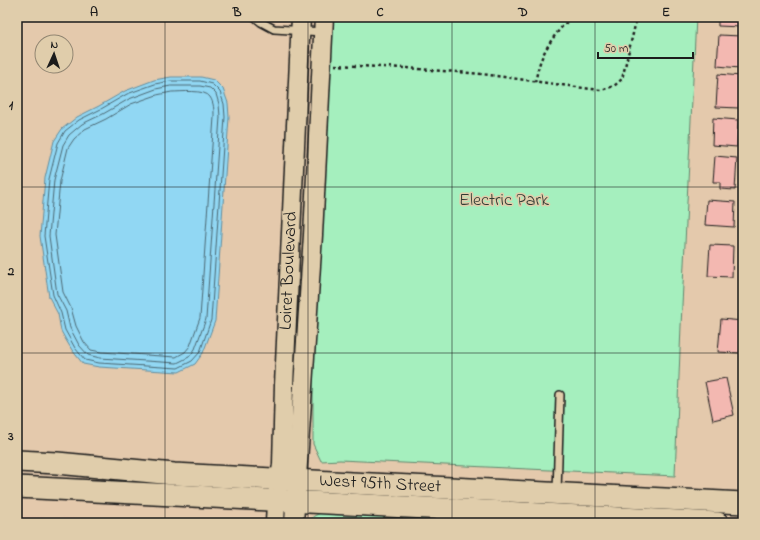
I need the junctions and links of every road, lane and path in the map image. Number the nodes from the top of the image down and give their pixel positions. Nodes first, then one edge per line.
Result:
1 (255, 17) edge
2 (572, 17) edge
3 (636, 17) edge
4 (301, 24) edge
5 (324, 24) edge
6 (328, 64) dead end
7 (535, 82) junction
8 (291, 234) junction
9 (313, 235) junction
10 (560, 395) dead end
11 (17, 461) edge
12 (288, 480) junction
13 (17, 487) edge
14 (557, 494) junction
15 (286, 502) junction
16 (743, 504) edge
17 (600, 520) edge
18 (275, 523) edge
19 (294, 523) edge
20 (718, 523) edge

1 - 4 lane
2 - 7 path
3 - 7 path
4 - 5 lane
4 - 8 street, Loiret Boulevard
5 - 9 street, Loiret Boulevard
6 - 7 path
8 - 9 street
8 - 12 street, Loiret Boulevard
9 - 12 street, Loiret Boulevard
10 - 14 lane
11 - 12 main road, West 95th Street
12 - 14 main road, West 95th Street
12 - 15 street, Loiret Boulevard
13 - 15 main road, West 95th Street
14 - 16 main road, West 95th Street
15 - 17 main road, West 95th Street
15 - 18 street, Loiret Boulevard
15 - 19 street, Loiret Boulevard
17 - 20 main road, West 95th Street

